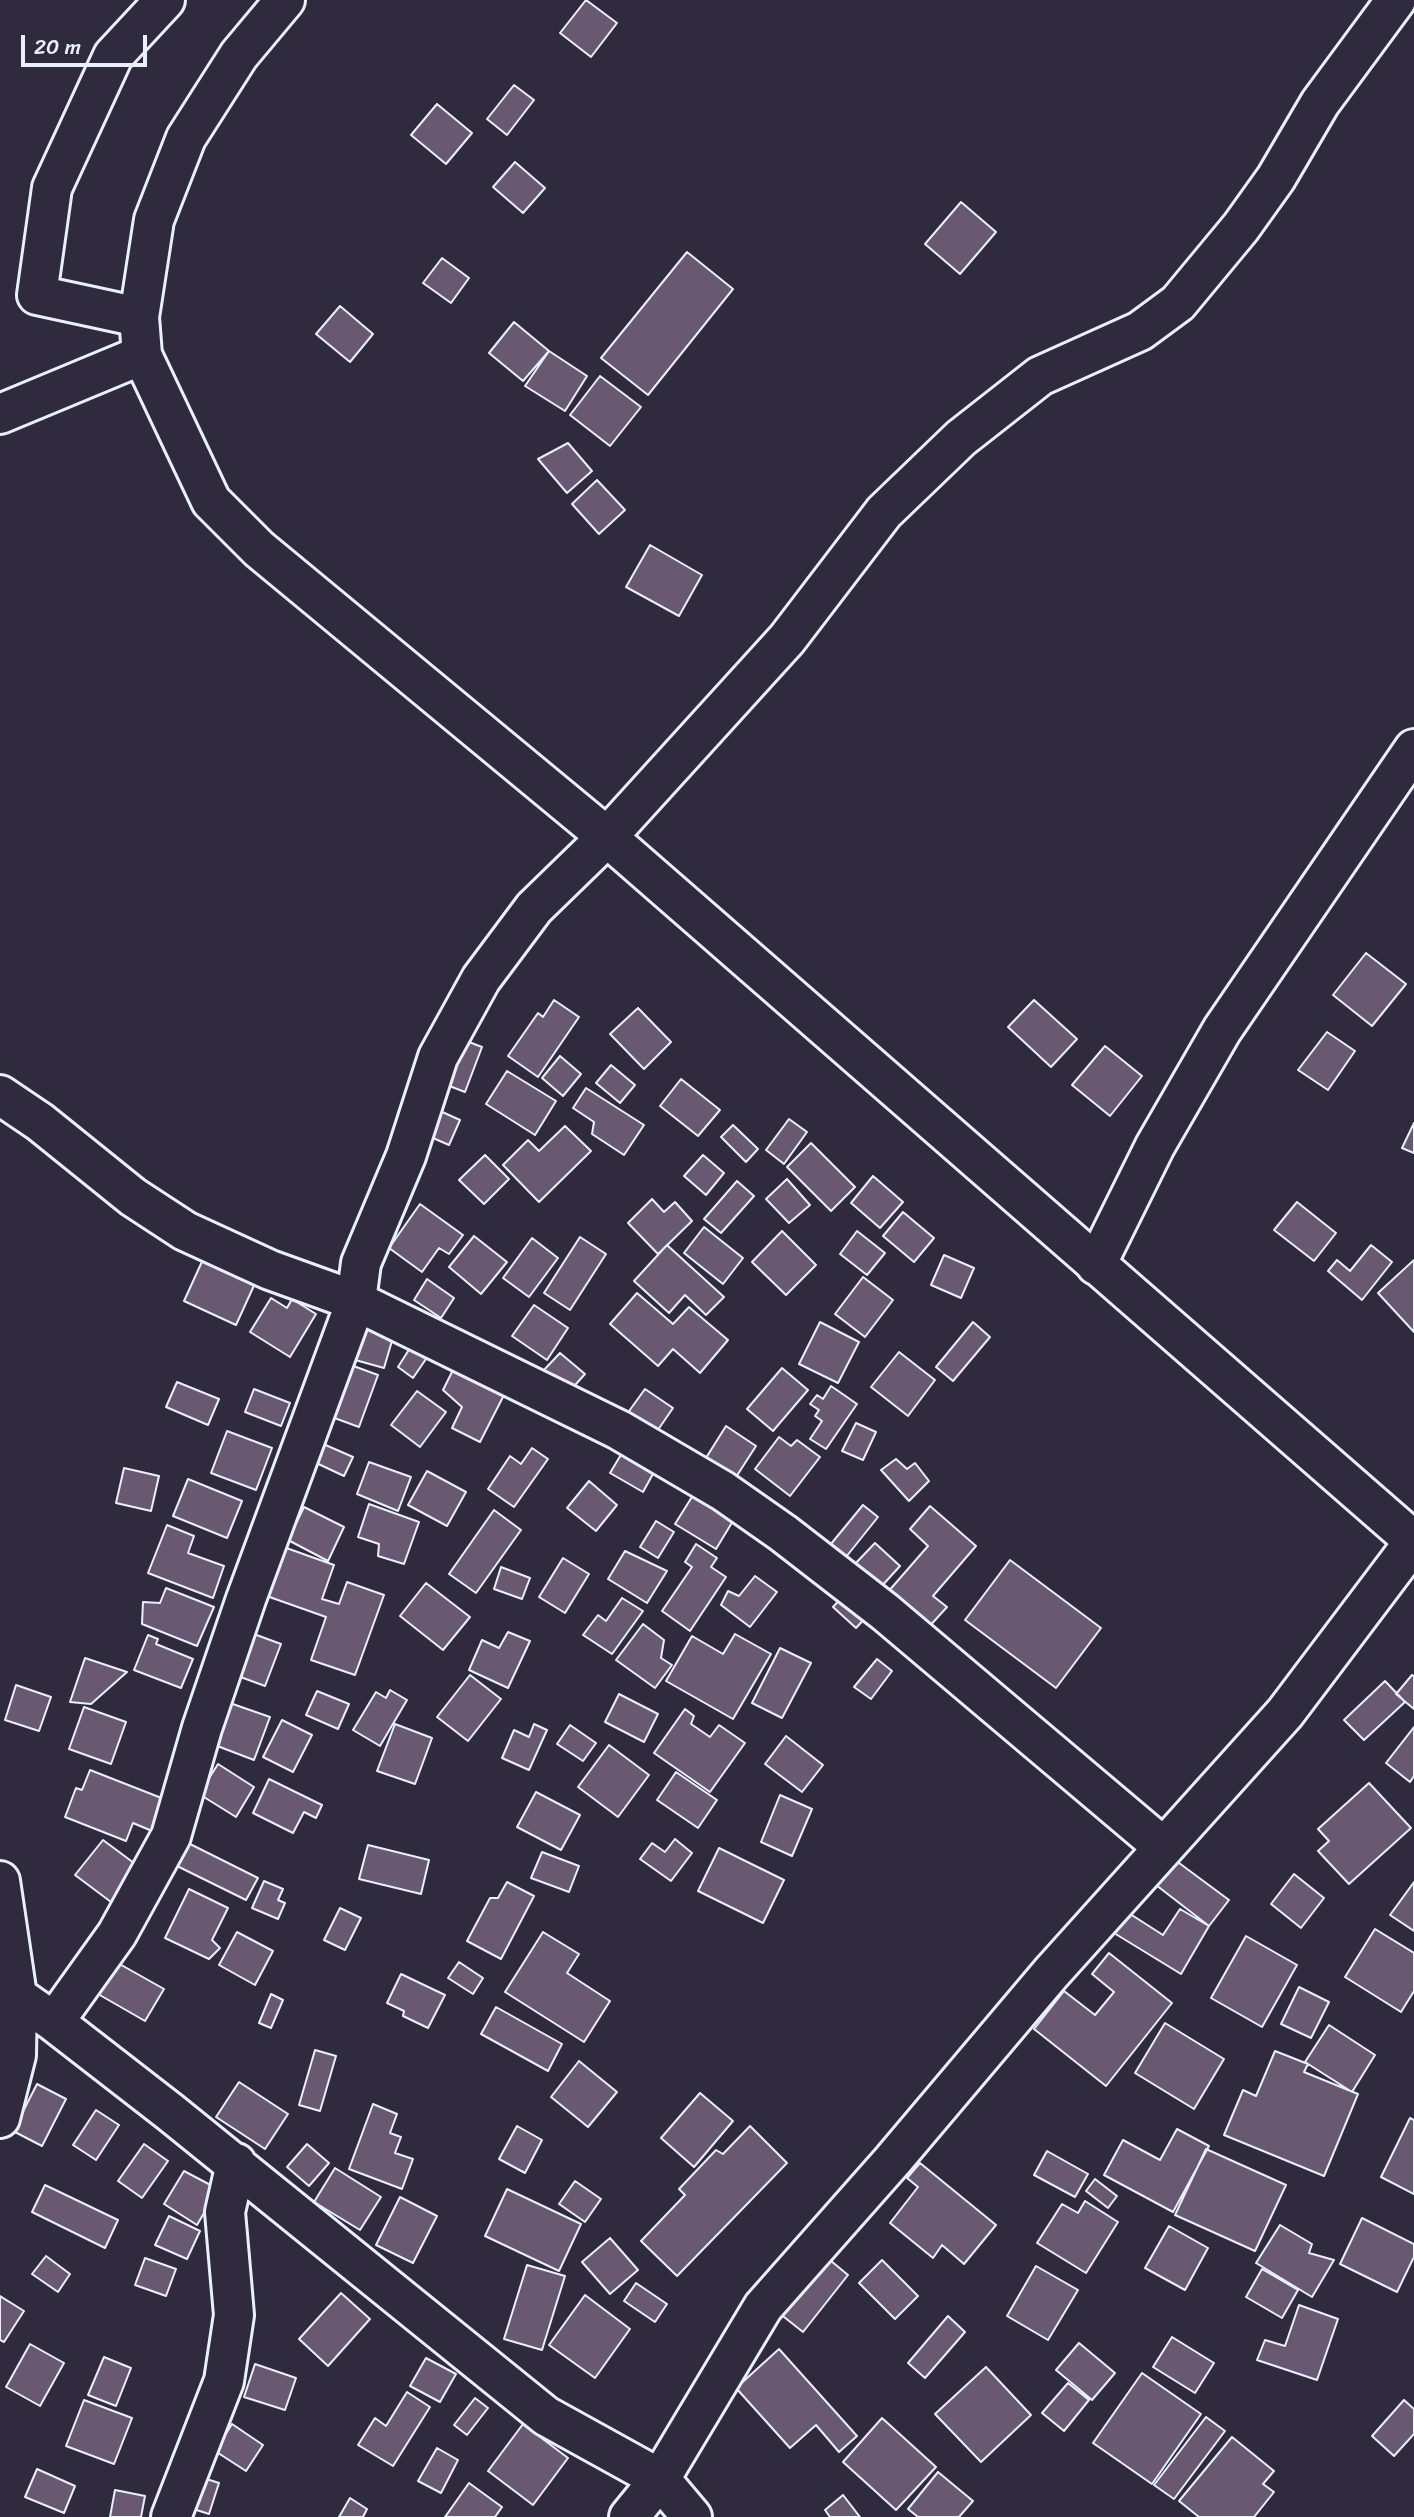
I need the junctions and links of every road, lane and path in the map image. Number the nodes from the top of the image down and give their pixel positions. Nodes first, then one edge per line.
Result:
1 (165, 0) edge
2 (285, 0) edge
3 (1396, 0) edge
4 (139, 317) junction
5 (142, 355) junction
6 (0, 414) edge
7 (1414, 749) edge
8 (607, 837) junction
9 (0, 1095) edge
10 (1096, 1265) junction
11 (356, 1301) junction
12 (1414, 1542) edge
13 (1162, 1846) junction
14 (0, 1881) edge
15 (8, 1992) edge
16 (54, 2022) junction
17 (0, 2118) edge
18 (236, 2164) junction
19 (660, 2479) junction
20 (171, 2517) edge
21 (629, 2517) edge
22 (692, 2517) edge

1 - 4 street
2 - 4 street
3 - 8 street
4 - 5 street
5 - 6 street
5 - 8 street
7 - 10 street
8 - 10 street
8 - 11 street
9 - 11 street
10 - 12 street
11 - 13 street
11 - 16 street
12 - 13 street
13 - 19 street
14 - 15 street
15 - 16 street
15 - 17 street
16 - 18 street
18 - 19 street
18 - 20 street
19 - 21 street
19 - 22 street

